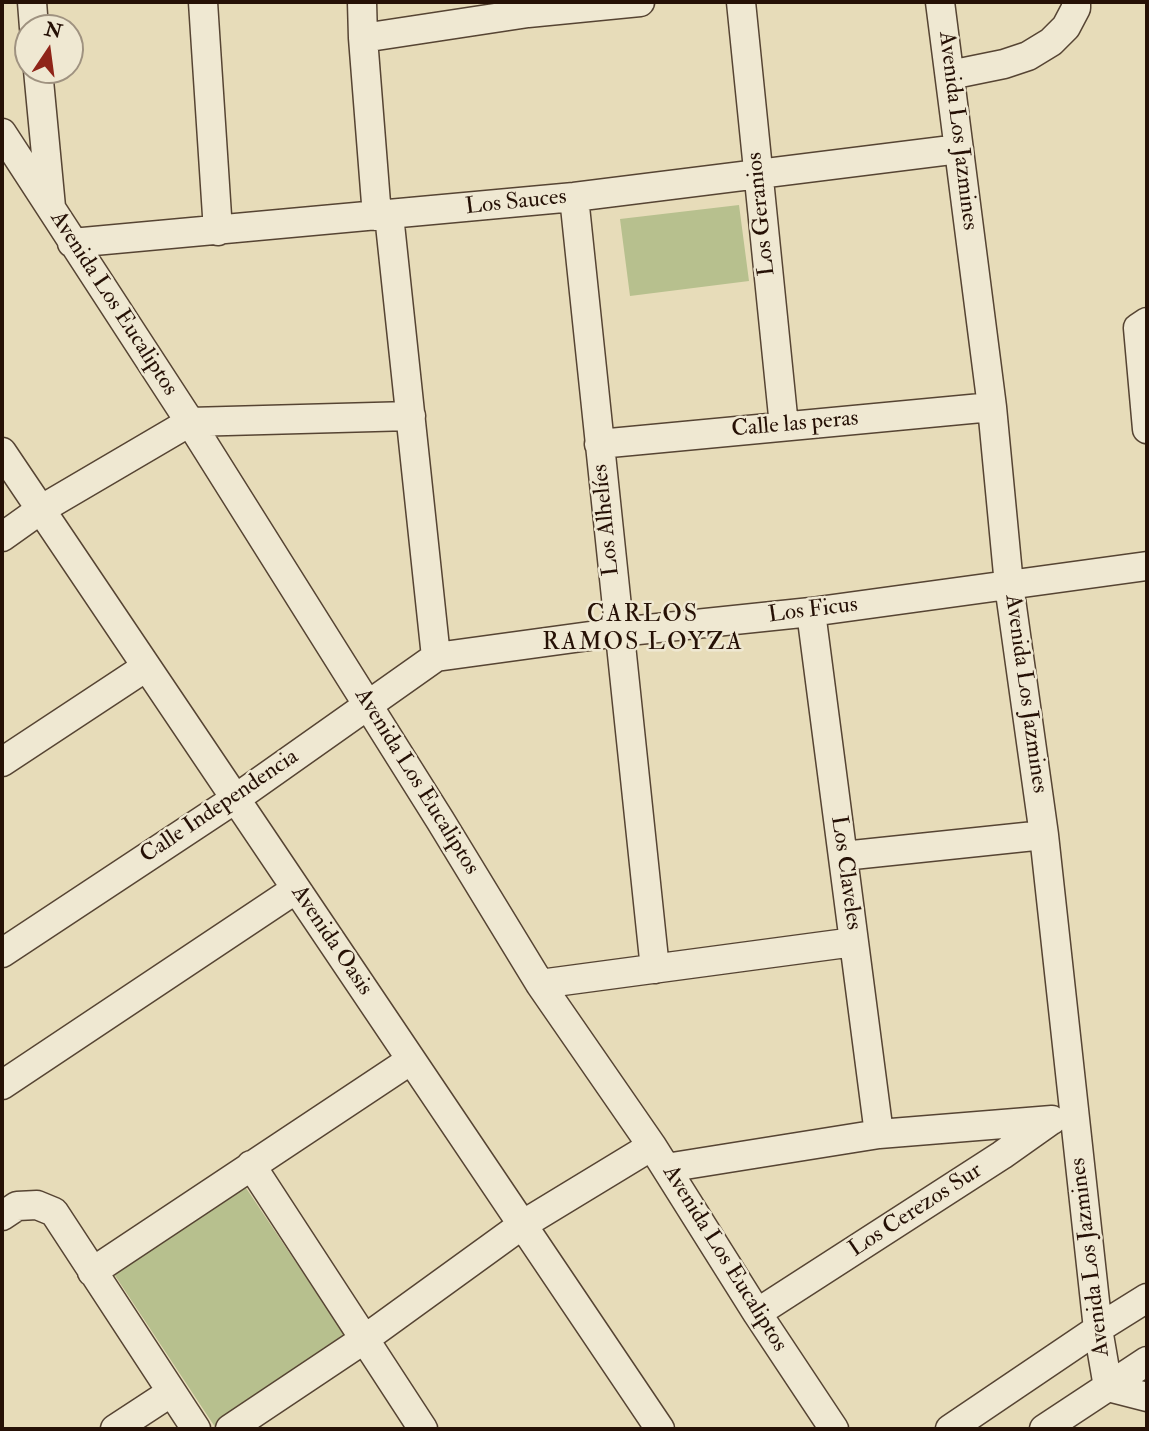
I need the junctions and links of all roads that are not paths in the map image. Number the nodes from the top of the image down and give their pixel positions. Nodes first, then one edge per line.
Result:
1 (203, 2) edge
2 (362, 2) edge
3 (640, 2) edge
4 (741, 2) edge
5 (940, 2) edge
6 (1076, 2) edge
7 (528, 7) edge
8 (363, 38) junction
9 (950, 75) junction
10 (39, 84) edge
11 (2, 133) edge
12 (959, 149) junction
13 (758, 175) junction
14 (574, 197) junction
15 (51, 211) junction
16 (383, 216) junction
17 (218, 231) junction
18 (72, 243) junction
19 (1147, 322) edge
20 (992, 407) junction
21 (411, 416) junction
22 (190, 422) junction
23 (784, 426) junction
24 (1147, 429) edge
25 (599, 444) junction
26 (2, 452) edge
27 (40, 510) junction
28 (2, 537) edge
29 (1147, 566) edge
30 (1009, 585) junction
31 (811, 612) junction
32 (619, 632) junction
33 (436, 657) junction
34 (146, 667) junction
35 (368, 704) junction
36 (2, 762) edge
37 (235, 799) junction
38 (1044, 835) junction
39 (843, 856) junction
40 (296, 889) junction
41 (855, 942) junction
42 (2, 953) edge
43 (655, 969) junction
44 (540, 984) junction
45 (411, 1059) junction
46 (2, 1085) edge
47 (1063, 1113) junction
48 (879, 1134) junction
49 (659, 1157) junction
50 (251, 1165) junction
51 (2, 1216) edge
52 (522, 1225) junction
53 (92, 1272) junction
54 (1147, 1298) edge
55 (757, 1313) junction
56 (1096, 1330) junction
57 (366, 1338) junction
58 (1147, 1361) edge
59 (1108, 1387) junction
60 (170, 1393) junction
61 (1147, 1397) edge
62 (116, 1429) edge
63 (196, 1429) edge
64 (230, 1429) edge
65 (423, 1429) edge
66 (660, 1429) edge
67 (834, 1429) edge
68 (950, 1429) edge
69 (1044, 1429) edge

1 - 17 street
2 - 8 street
3 - 7 street
4 - 13 street, Los Geranios
5 - 9 street, Avenida Los Jazmines
6 - 9 street
7 - 8 street
8 - 16 street
9 - 12 street, Avenida Los Jazmines
10 - 15 street
11 - 15 street, Avenida Los Eucaliptos
12 - 13 street, Los Sauces
12 - 20 street, Avenida Los Jazmines
13 - 14 street, Los Sauces
13 - 23 street, Los Geranios
14 - 16 street, Los Sauces
14 - 25 street, Los Alhelíes
15 - 18 street, Avenida Los Eucaliptos
16 - 17 street, Los Sauces
16 - 21 street
17 - 18 street, Los Sauces
18 - 22 street, Avenida Los Eucaliptos
19 - 24 street
20 - 23 street, Calle las peras
20 - 30 street, Avenida Los Jazmines
21 - 22 street
21 - 33 street
22 - 27 street
22 - 35 street, Avenida Los Eucaliptos
23 - 25 street, Calle las peras
25 - 32 street, Los Alhelíes
26 - 27 street, Avenida Oasis
27 - 28 street
27 - 34 street, Avenida Oasis
29 - 30 street, Los Ficus
30 - 31 street, Los Ficus
30 - 38 street, Avenida Los Jazmines
31 - 32 street, Los Ficus
31 - 39 street, Los Claveles
32 - 33 street, Los Ficus
32 - 43 street, Los Alhelíes
33 - 35 street, Calle Independencia
34 - 36 street
34 - 37 street, Avenida Oasis
35 - 37 street, Calle Independencia
35 - 44 street, Avenida Los Eucaliptos
37 - 40 street, Avenida Oasis
37 - 42 street, Calle Independencia
38 - 39 street
38 - 47 street, Avenida Los Jazmines
39 - 41 street, Los Claveles
40 - 45 street, Avenida Oasis
40 - 46 street
41 - 43 street
41 - 48 street, Los Claveles
43 - 44 street
44 - 49 street, Avenida Los Eucaliptos
45 - 50 street
45 - 52 street, Avenida Oasis
47 - 48 street
47 - 55 street, Los Cerezos Sur
47 - 56 street, Avenida Los Jazmines
48 - 49 street
49 - 52 street
49 - 55 street, Avenida Los Eucaliptos
50 - 53 street
50 - 57 street
51 - 53 street
52 - 57 street
52 - 66 street, Avenida Oasis
53 - 60 street
54 - 56 street
55 - 67 street, Avenida Los Eucaliptos
56 - 59 street, Avenida Los Jazmines
56 - 68 street
57 - 64 street
57 - 65 street
58 - 59 street
59 - 61 street
59 - 69 street
60 - 62 street
60 - 63 street

